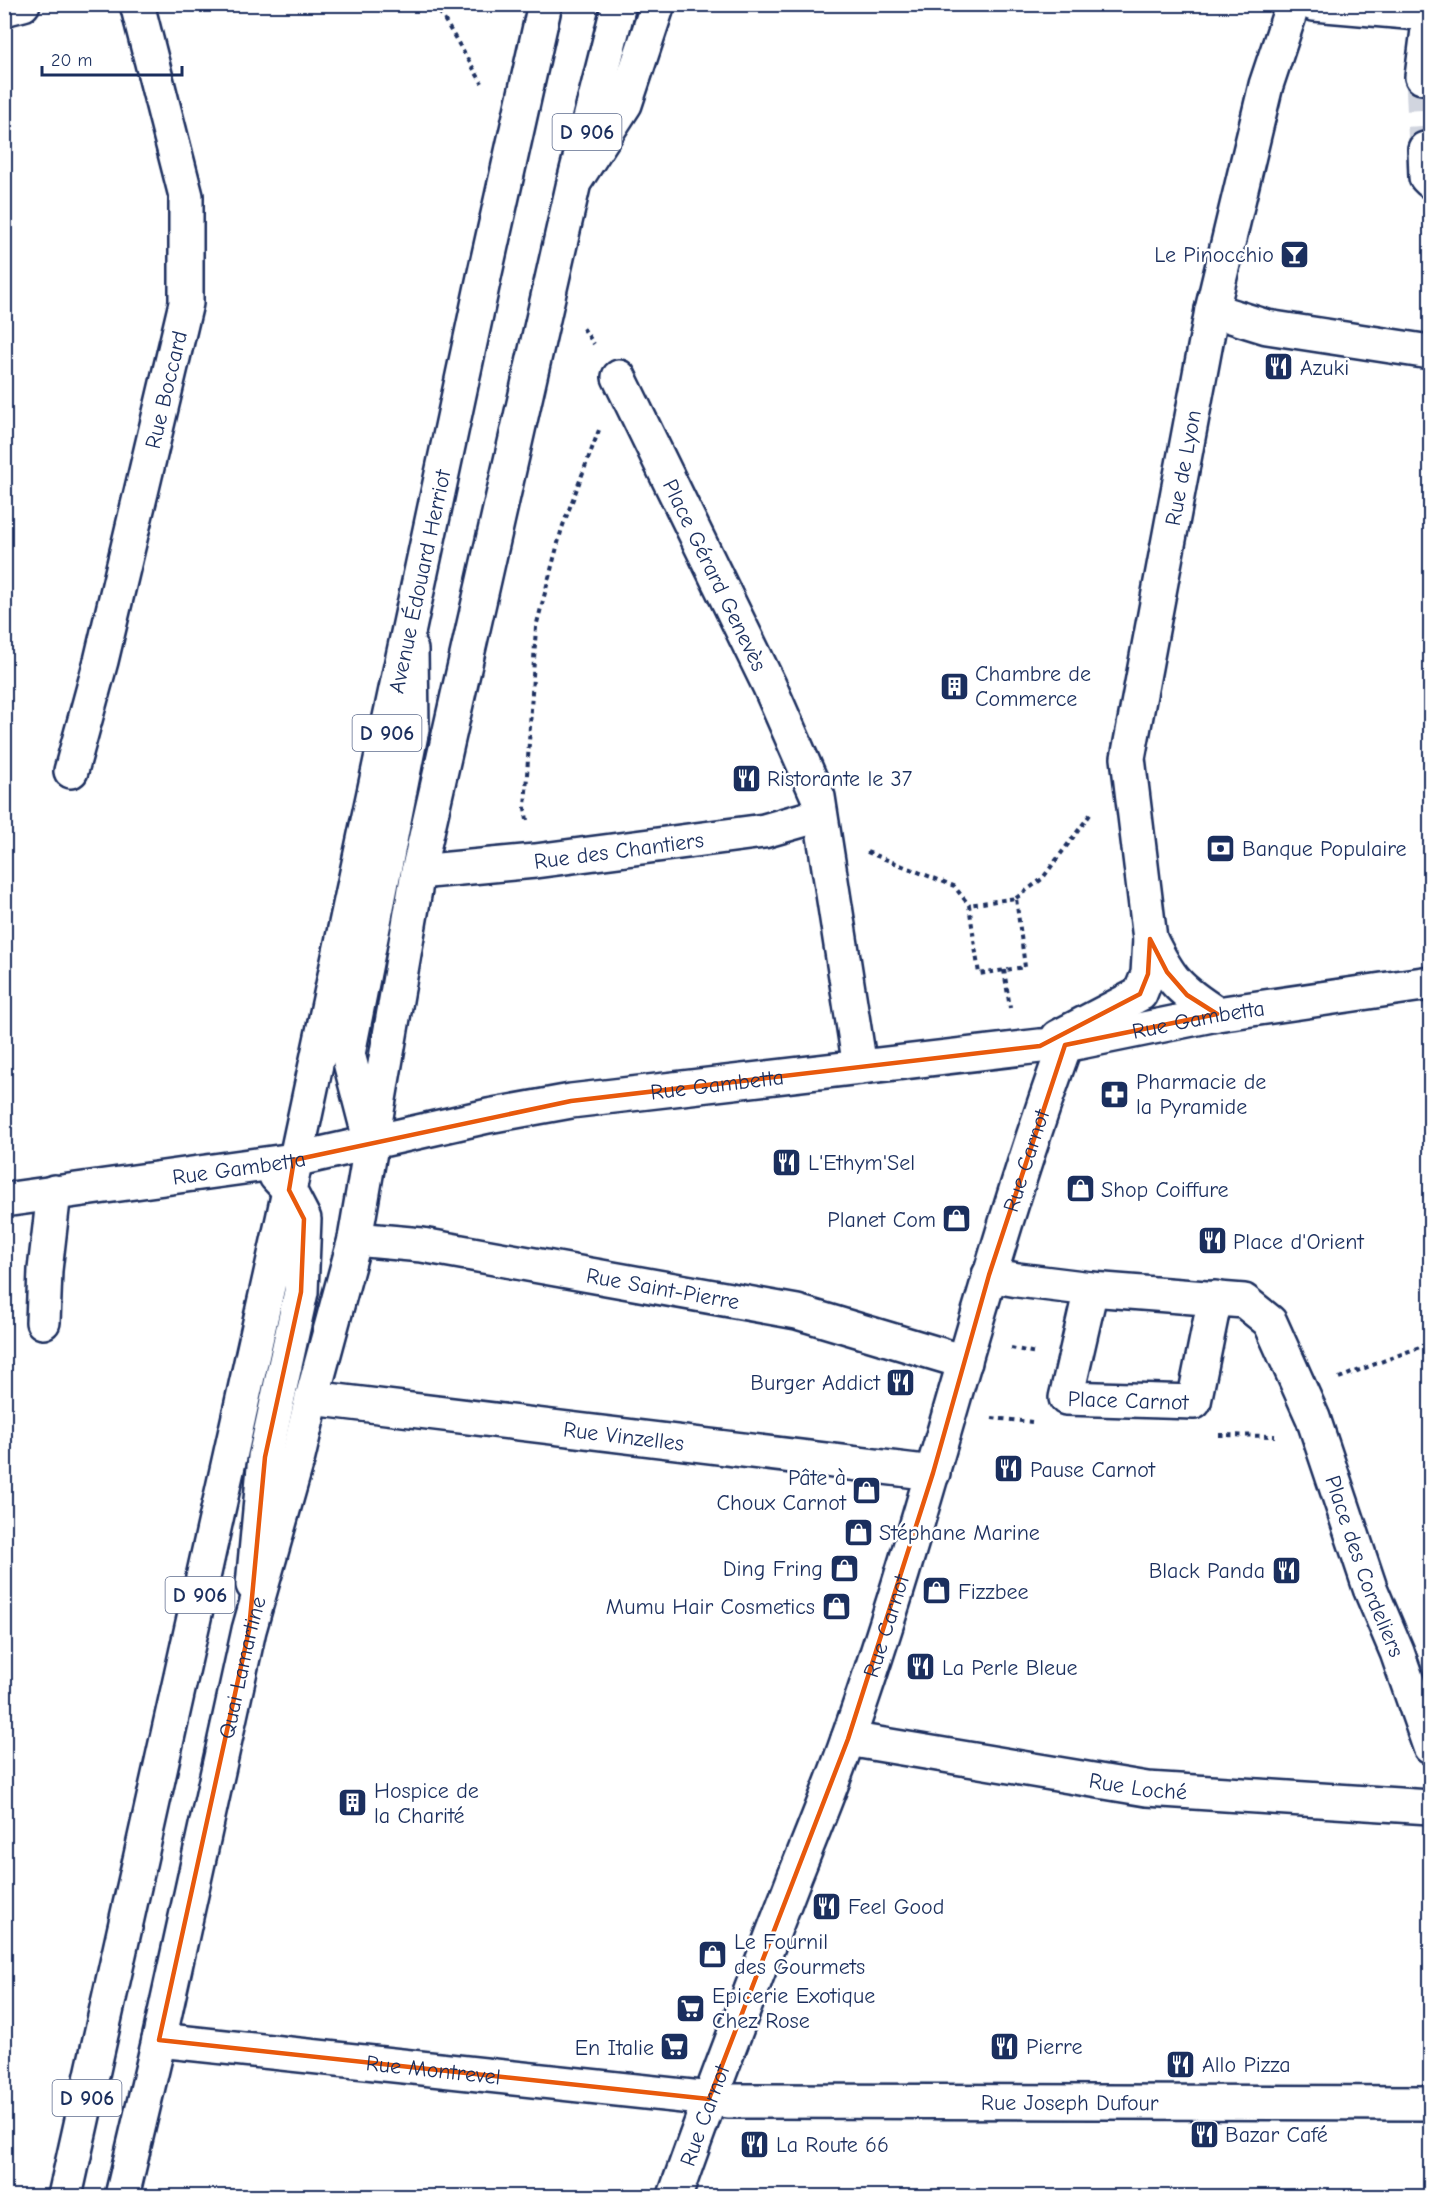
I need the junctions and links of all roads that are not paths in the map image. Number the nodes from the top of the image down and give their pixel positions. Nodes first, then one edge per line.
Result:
1 (23, 4) edge
2 (137, 4) edge
3 (545, 4) edge
4 (619, 4) edge
5 (658, 4) edge
6 (1293, 4) edge
7 (1314, 4) edge
8 (4, 9) edge
9 (1430, 14) edge
10 (1422, 77) tunnel mouth
11 (1425, 149) dead end
12 (574, 182) junction
13 (1431, 182) edge
14 (1212, 310) junction
15 (1431, 352) edge
16 (619, 377) road end
17 (410, 624) junction
18 (71, 771) dead end
19 (820, 815) junction
20 (418, 872) junction
21 (1150, 939) junction
22 (1431, 982) edge
23 (1217, 1014) junction
24 (1053, 1046) junction
25 (860, 1067) junction
26 (370, 1143) junction
27 (282, 1171) junction
28 (54, 1192) junction
29 (4, 1200) edge
30 (355, 1239) junction
31 (989, 1275) junction
32 (1091, 1289) junction
33 (1215, 1298) junction
34 (43, 1322) dead end
35 (969, 1350) junction
36 (312, 1398) junction
37 (933, 1473) junction
38 (249, 1630) junction
39 (848, 1739) junction
40 (1431, 1747) edge
41 (1431, 1807) edge
42 (159, 2040) junction
43 (709, 2099) junction
44 (1431, 2103) edge
45 (65, 2196) edge
46 (122, 2196) edge
47 (675, 2196) edge

1 - 8 street
2 - 18 street, Rue Boccard
3 - 17 street, Avenue Édouard Herriot / D 906
4 - 12 street, D 906
5 - 12 street
6 - 14 street, Rue de Lyon
7 - 9 street
9 - 10 street
11 - 13 street
12 - 20 street, D 906
14 - 15 street
14 - 21 street, Rue de Lyon
16 - 19 street, Place Gérard Genevès
17 - 26 street
17 - 27 street, Avenue Édouard Herriot / D 906
19 - 20 street, Rue des Chantiers
19 - 25 street, Place Gérard Genevès
20 - 26 street, D 906
21 - 23 street, Rue de Lyon
21 - 24 street, Rue de Lyon
22 - 23 street, Rue Gambetta
23 - 24 street, Rue Gambetta
24 - 25 street, Rue Gambetta
24 - 31 street, Rue Carnot
25 - 26 street, Rue Gambetta
26 - 27 street, Rue Gambetta
26 - 30 street, Quai Lamartine / D 906
27 - 28 street, Rue Gambetta
27 - 38 street
27 - 45 street, D 906
28 - 29 street, Rue Gambetta
28 - 34 street
30 - 35 street, Rue Saint-Pierre
30 - 36 street, Quai Lamartine / D 906
31 - 32 street
31 - 35 street, Rue Carnot
32 - 33 street
32 - 33 street, Place Carnot
33 - 40 street, Place des Cordeliers
35 - 37 street, Rue Carnot
36 - 37 street, Rue Vinzelles
36 - 38 street, Quai Lamartine / D 906
37 - 39 street, Rue Carnot
38 - 42 street, Quai Lamartine / D 906
39 - 41 street, Rue Loché
39 - 43 street, Rue Carnot
42 - 43 street, Rue Montrevel
42 - 46 street, Quai Lamartine / D 906
43 - 44 street, Rue Joseph Dufour
43 - 47 street, Rue Carnot

